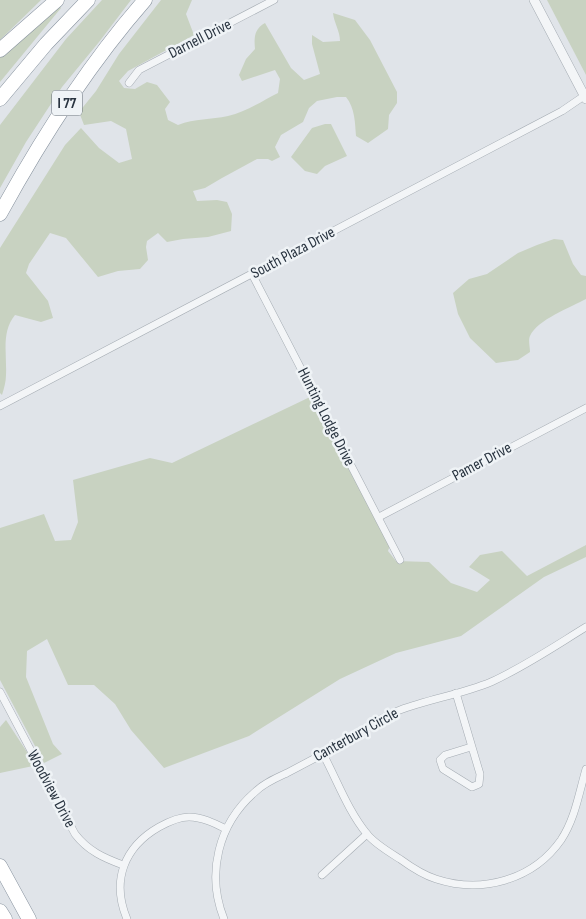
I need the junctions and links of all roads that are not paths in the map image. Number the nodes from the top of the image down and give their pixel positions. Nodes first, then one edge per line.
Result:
1 (57, 0) edge
2 (88, 0) edge
3 (145, 0) edge
4 (274, 0) edge
5 (534, 0) edge
6 (0, 50) edge
7 (129, 83) dead end
8 (585, 97) edge
9 (0, 99) edge
10 (0, 214) edge
11 (252, 274) junction
12 (0, 406) edge
13 (586, 408) edge
14 (379, 517) junction
15 (400, 560) dead end
16 (586, 627) edge
17 (0, 692) edge
18 (456, 693) junction
19 (471, 747) junction
20 (324, 754) junction
21 (586, 769) edge
22 (226, 829) junction
23 (367, 834) junction
24 (123, 865) junction
25 (0, 866) edge
26 (322, 875) dead end
27 (0, 882) edge
28 (0, 911) edge
29 (5, 919) edge
30 (24, 919) edge
31 (29, 919) edge
32 (128, 919) edge
33 (224, 919) edge

1 - 6 highway
2 - 9 highway
3 - 10 highway, I 77
4 - 7 street, Darnell Drive
5 - 8 street
8 - 11 street, South Plaza Drive
11 - 12 street, South Plaza Drive
11 - 14 street, Hunting Lodge Drive
13 - 14 street, Pamer Drive
14 - 15 street, Hunting Lodge Drive
16 - 18 street, Canterbury Circle
17 - 24 street, Woodview Drive
18 - 19 street
18 - 20 street, Canterbury Circle
19 - 19 street
20 - 22 street, Canterbury Circle
20 - 23 street
21 - 23 street
22 - 24 street
22 - 33 street, Canterbury Circle
23 - 26 street
24 - 32 street
25 - 31 highway
27 - 30 highway
28 - 29 highway

